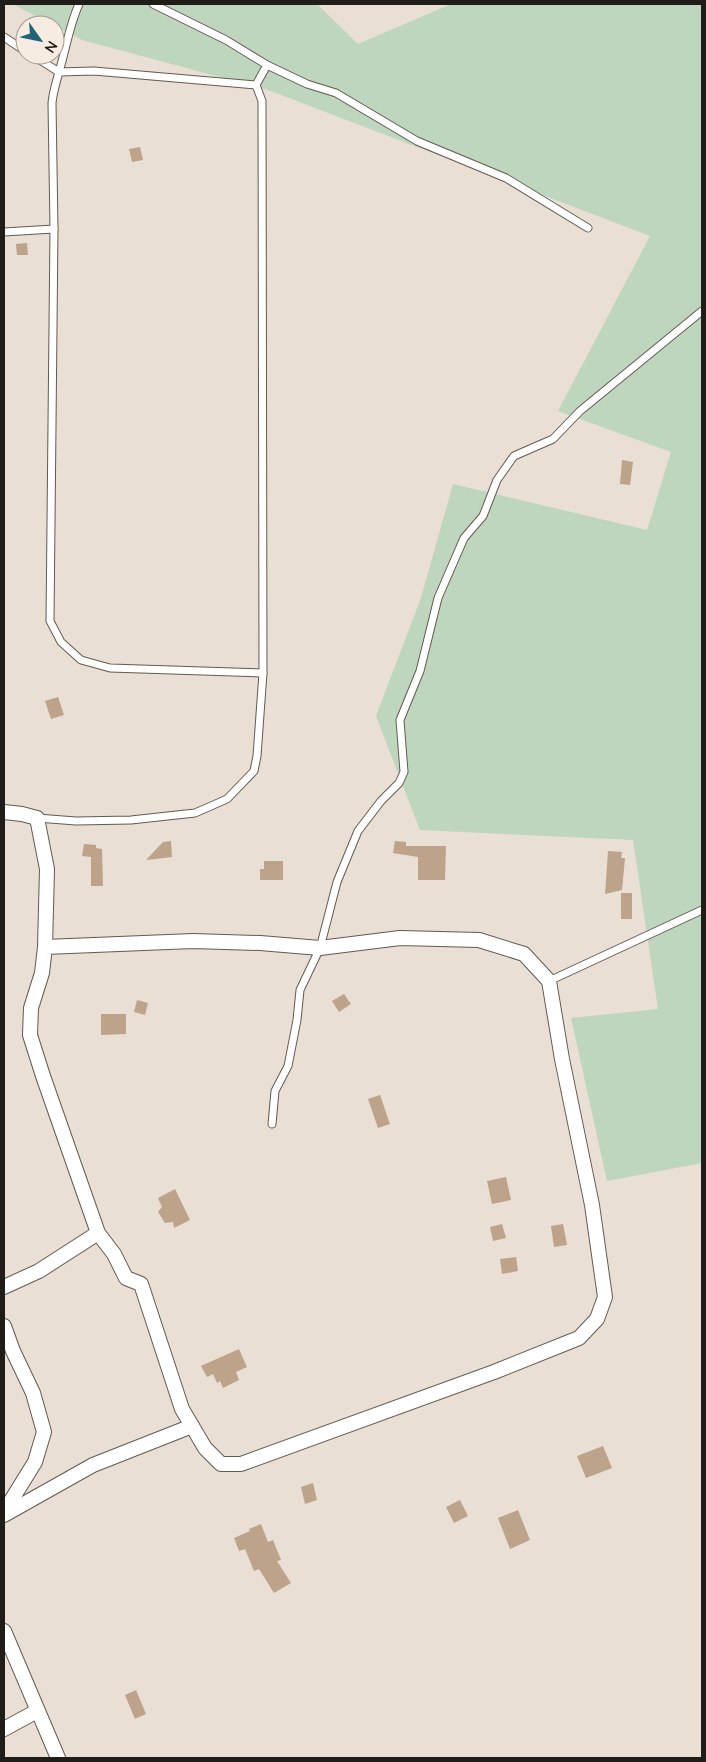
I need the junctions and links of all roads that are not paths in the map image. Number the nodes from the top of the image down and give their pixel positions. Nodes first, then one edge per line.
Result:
1 (79, 4) edge
2 (154, 4) edge
3 (4, 37) edge
4 (15, 44) edge
5 (48, 65) edge
6 (267, 65) junction
7 (59, 72) junction
8 (256, 85) junction
9 (588, 228) dead end
10 (54, 229) junction
11 (4, 232) edge
12 (702, 311) edge
13 (263, 673) junction
14 (4, 812) edge
15 (37, 818) junction
16 (702, 910) edge
17 (45, 947) junction
18 (320, 948) junction
19 (549, 981) junction
20 (272, 1124) dead end
21 (98, 1233) junction
22 (4, 1287) edge
23 (4, 1326) edge
24 (192, 1426) junction
25 (4, 1513) edge
26 (4, 1631) edge
27 (37, 1711) junction
28 (4, 1729) edge
29 (58, 1758) edge

1 - 7 lane
2 - 6 lane
3 - 4 lane
5 - 7 lane
6 - 8 lane
6 - 9 lane
7 - 8 lane
7 - 10 lane
8 - 13 lane
10 - 11 lane
10 - 13 lane
12 - 18 lane
13 - 15 lane
14 - 15 street
15 - 17 street
16 - 19 lane
17 - 18 street
17 - 21 street
18 - 19 street
18 - 20 lane
19 - 24 street
21 - 22 street
21 - 24 street
23 - 25 street
24 - 25 street
26 - 27 street
27 - 28 street
27 - 29 street

